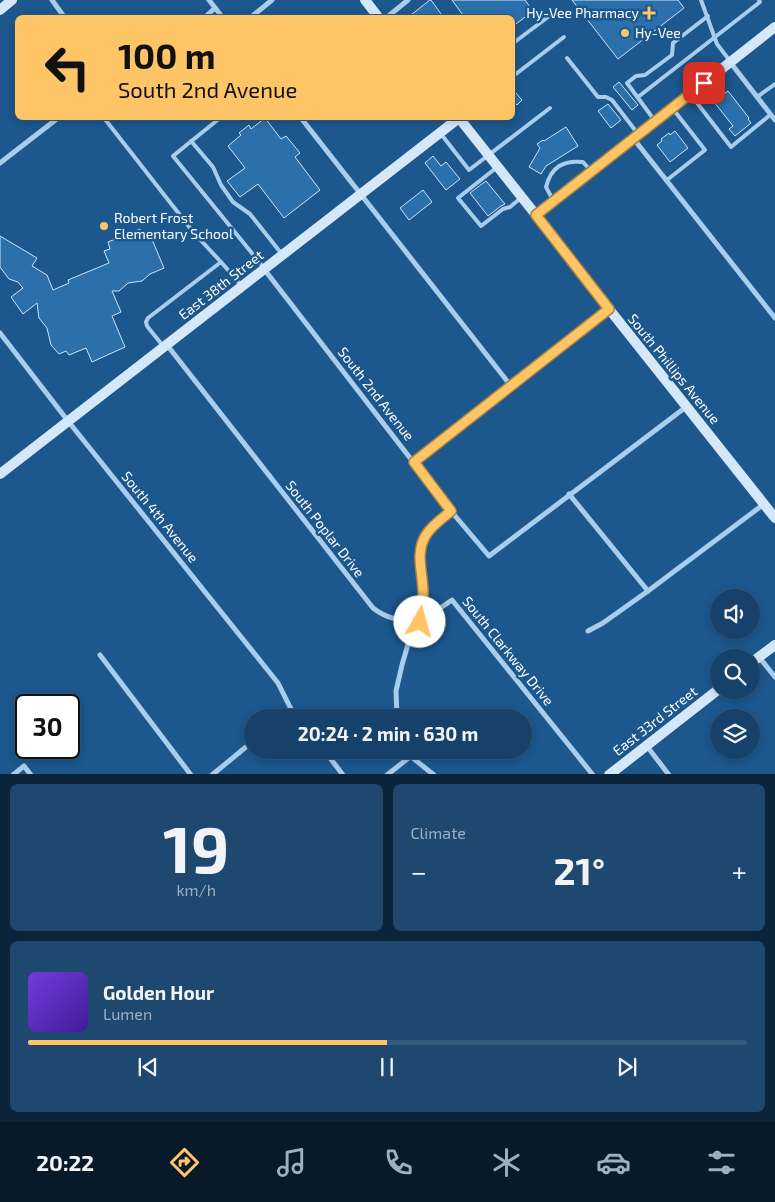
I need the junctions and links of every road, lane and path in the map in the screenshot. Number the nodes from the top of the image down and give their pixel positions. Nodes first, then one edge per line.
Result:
1 (12, 0) edge
2 (52, 0) edge
3 (209, 0) edge
4 (272, 0) edge
5 (364, 0) edge
6 (408, 0) edge
7 (701, 0) edge
8 (759, 0) edge
9 (400, 2) edge
10 (215, 8) junction
11 (0, 10) edge
12 (63, 15) edge
13 (207, 15) edge
14 (221, 15) edge
15 (254, 15) edge
16 (376, 15) edge
17 (389, 15) edge
18 (708, 16) junction
19 (548, 17) dead end
20 (775, 27) edge
21 (564, 37) dead end
22 (714, 37) junction
23 (515, 42) edge
24 (567, 58) dead end
25 (730, 62) junction
26 (515, 75) edge
27 (775, 84) edge
28 (690, 93) junction
29 (638, 97) junction
30 (757, 97) junction
31 (550, 108) dead end
32 (672, 108) junction
33 (770, 115) junction
34 (55, 120) edge
35 (106, 120) edge
36 (217, 120) edge
37 (303, 120) edge
38 (456, 120) edge
39 (461, 120) edge
40 (775, 120) edge
41 (655, 121) junction
42 (440, 133) junction
43 (636, 136) junction
44 (191, 141) junction
45 (489, 155) junction
46 (0, 163) edge
47 (498, 166) junction
48 (591, 171) junction
49 (667, 180) junction
50 (361, 194) junction
51 (522, 197) junction
52 (554, 200) junction
53 (536, 215) junction
54 (282, 255) junction
55 (221, 262) junction
56 (264, 269) junction
57 (242, 286) junction
58 (609, 309) junction
59 (775, 318) edge
60 (0, 333) edge
61 (165, 346) junction
62 (511, 386) junction
63 (686, 406) junction
64 (68, 421) junction
65 (414, 462) junction
66 (0, 474) edge
67 (569, 494) junction
68 (764, 504) junction
69 (451, 511) junction
70 (775, 518) edge
71 (648, 591) junction
72 (420, 622) junction
73 (588, 631) dead end
74 (775, 644) edge
75 (100, 655) dead end
76 (760, 656) edge
77 (760, 664) edge
78 (775, 677) edge
79 (710, 695) edge
80 (291, 709) edge
81 (397, 709) edge
82 (646, 746) junction
83 (244, 748) edge
84 (331, 759) edge
85 (403, 759) edge
86 (414, 759) edge
87 (13, 774) edge
88 (31, 774) edge
89 (191, 774) edge
90 (212, 774) edge
91 (343, 774) edge
92 (387, 774) edge
93 (434, 774) edge
94 (593, 774) edge
95 (609, 774) edge
96 (669, 774) edge

1 - 11 street
2 - 12 street
3 - 10 street
4 - 15 street
5 - 16 street
6 - 9 street
7 - 18 lane
8 - 22 lane
9 - 17 street
10 - 13 street
10 - 14 street
18 - 22 lane
18 - 29 lane
19 - 23 lane
20 - 25 street
21 - 26 lane
22 - 25 lane
22 - 29 lane
24 - 43 lane
25 - 28 street
25 - 30 street
27 - 30 lane
28 - 32 street
28 - 33 lane
29 - 41 lane
30 - 33 street
31 - 45 lane
32 - 41 street
32 - 49 lane
33 - 40 street
34 - 46 street
35 - 55 lane
36 - 44 lane
37 - 50 street
38 - 42 street, East 38th Street
39 - 45 street, South Phillips Avenue
41 - 43 street
42 - 45 lane
42 - 50 street, East 38th Street
43 - 48 street
43 - 49 street
44 - 54 lane
44 - 56 lane
45 - 47 street, South Phillips Avenue
47 - 51 street, South Phillips Avenue
47 - 51 lane
48 - 52 street
48 - 52 lane
49 - 59 street
50 - 54 street, East 38th Street
50 - 62 street
51 - 53 street, South Phillips Avenue
52 - 53 street
53 - 58 street, South Phillips Avenue
54 - 56 street, East 38th Street
55 - 57 lane
55 - 61 lane
56 - 57 street, East 38th Street
56 - 65 street, South 2nd Avenue
57 - 61 street, East 38th Street
58 - 62 street
58 - 63 street, South Phillips Avenue
60 - 64 street, South 4th Avenue
61 - 64 street, East 38th Street
61 - 72 street, South Poplar Drive
62 - 65 street
63 - 67 street
63 - 68 street, South Phillips Avenue
64 - 66 street, East 38th Street
64 - 80 street, South 4th Avenue
65 - 69 street, South 2nd Avenue
67 - 69 street, South 2nd Avenue
67 - 71 street
68 - 70 street, South Phillips Avenue
68 - 71 street
69 - 72 street
71 - 73 street
72 - 81 street
72 - 94 street, South Clarkway Drive
74 - 76 street
75 - 89 street
77 - 78 street
79 - 82 street, East 33rd Street
82 - 95 street, East 33rd Street
82 - 96 street
83 - 90 street
84 - 91 street
85 - 92 street
86 - 93 street
87 - 88 street

